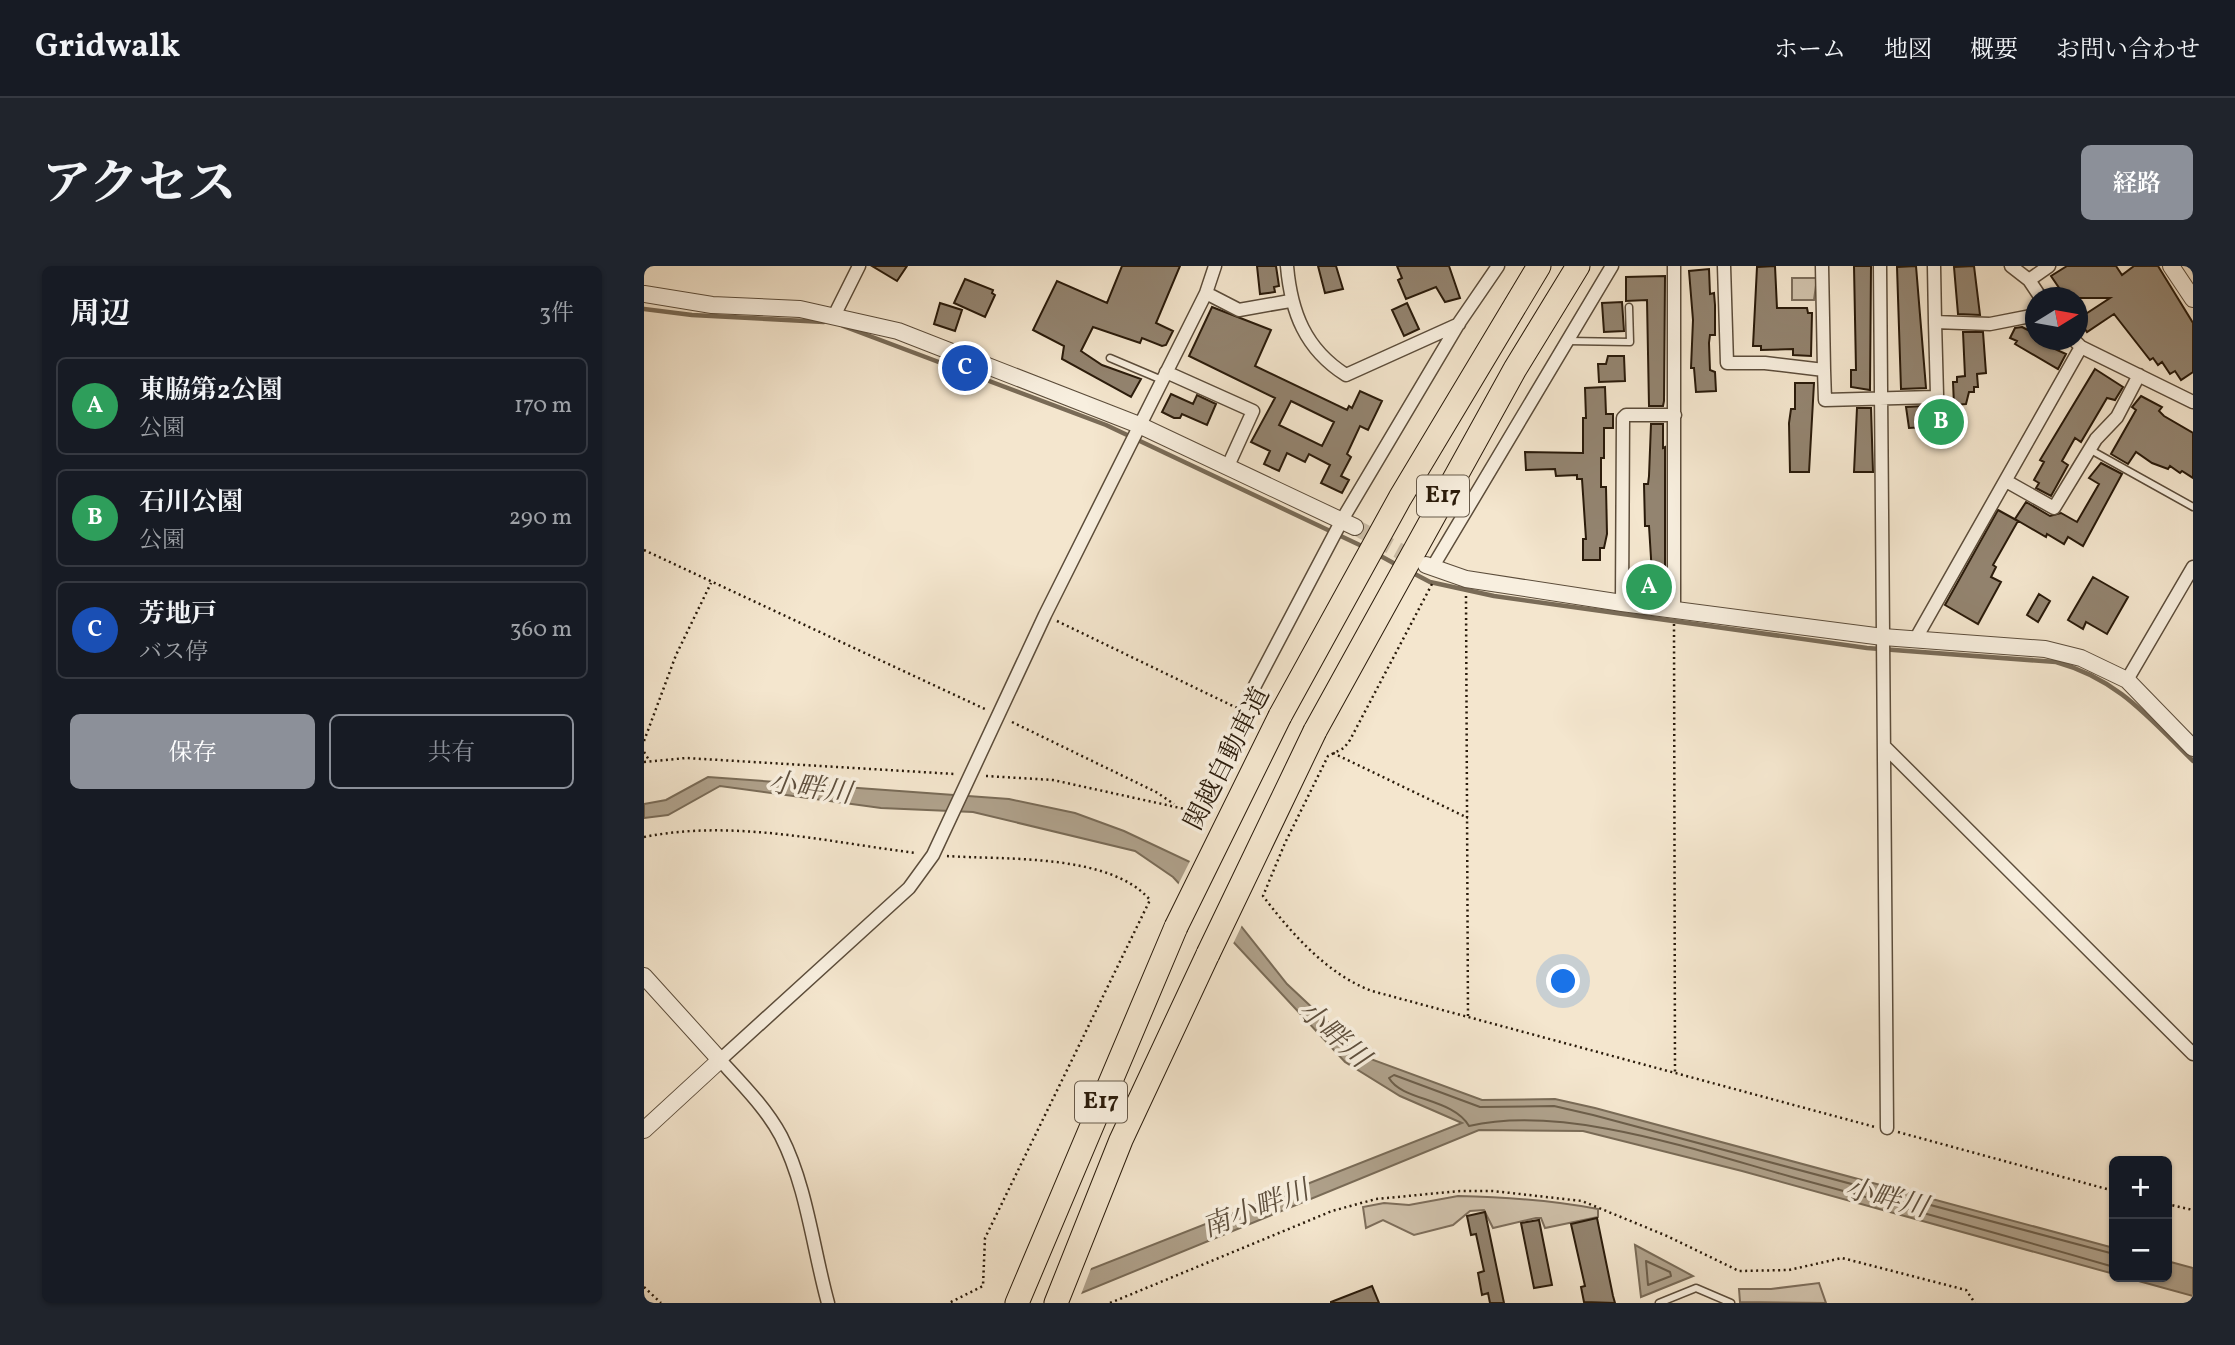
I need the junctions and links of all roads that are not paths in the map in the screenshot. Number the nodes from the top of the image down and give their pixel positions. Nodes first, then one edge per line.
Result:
1 (859, 266) edge
2 (1215, 266) edge
3 (1287, 266) edge
4 (1539, 266) edge
5 (1578, 266) edge
6 (1612, 266) edge
7 (1674, 266) edge
8 (1724, 266) edge
9 (1822, 266) edge
10 (1880, 266) edge
11 (1934, 266) edge
12 (2011, 266) edge
13 (2049, 266) edge
14 (2171, 266) edge
15 (1496, 267) edge
16 (2029, 280) junction
17 (2033, 287) edge
18 (1206, 293) junction
19 (644, 294) edge
20 (2193, 299) edge
21 (1290, 301) junction
22 (1629, 307) dead end
23 (835, 314) junction
24 (2025, 318) edge
25 (1935, 322) junction
26 (1459, 323) junction
27 (1567, 341) junction
28 (2088, 348) edge
29 (2074, 350) edge
30 (1110, 358) dead end
31 (1824, 370) junction
32 (2139, 375) junction
33 (1164, 376) junction
34 (1882, 398) junction
35 (2193, 402) edge
36 (1675, 415) junction
37 (1138, 427) junction
38 (2089, 449) junction
39 (1228, 466) junction
40 (2006, 481) junction
41 (2193, 507) edge
42 (1349, 524) junction
43 (2193, 567) edge
44 (1432, 568) joint
45 (1622, 603) junction
46 (1674, 610) junction
47 (1883, 637) junction
48 (1915, 640) junction
49 (2127, 680) junction
50 (1249, 714) road end
51 (1884, 746) junction
52 (2193, 748) edge
53 (644, 976) edge
54 (2193, 1054) edge
55 (720, 1060) junction
56 (1887, 1128) road end
57 (644, 1130) edge
58 (828, 1303) edge
59 (1017, 1303) edge
60 (1056, 1303) edge
61 (1659, 1303) edge
62 (1731, 1303) edge

1 - 23 street
2 - 18 street
3 - 21 street
4 - 59 highway, 関越自動車道 / E17, bridge
5 - 60 highway, E17, bridge
6 - 27 street
7 - 36 street
8 - 31 street
9 - 31 street
10 - 34 street
11 - 25 street
12 - 16 street
13 - 16 street
14 - 20 street
15 - 26 street
16 - 17 street
18 - 21 street
18 - 33 street
19 - 23 street
21 - 26 street
22 - 27 lane
23 - 37 street
24 - 25 street
25 - 34 street
26 - 42 street
27 - 44 street
28 - 32 street
29 - 40 street
30 - 33 lane
31 - 34 street
32 - 35 street
32 - 38 street
33 - 37 street
33 - 39 street
34 - 47 street
36 - 45 street
36 - 46 street
37 - 39 street
37 - 55 street
38 - 40 street
38 - 41 lane
39 - 42 street
40 - 48 street
42 - 50 street
43 - 49 street
44 - 45 street
45 - 46 street
46 - 47 street
47 - 48 street
47 - 51 street
48 - 49 street
49 - 52 street
51 - 54 street
51 - 56 street
53 - 55 street
55 - 57 street
55 - 58 street
61 - 62 lane

